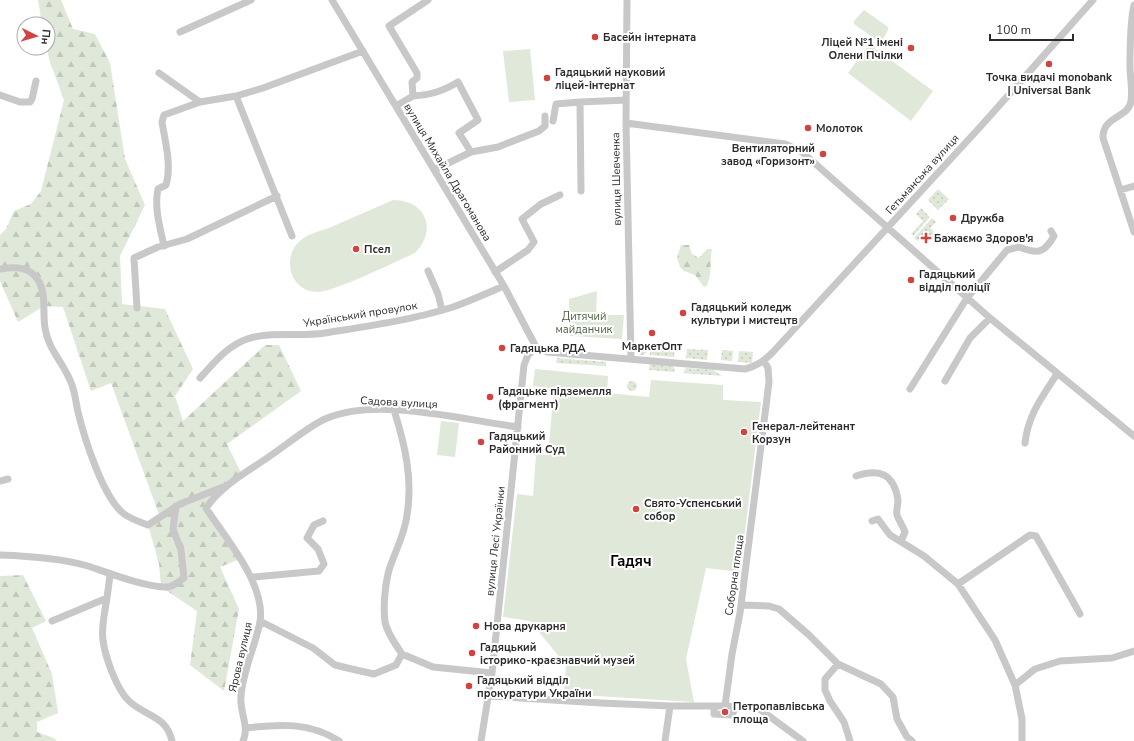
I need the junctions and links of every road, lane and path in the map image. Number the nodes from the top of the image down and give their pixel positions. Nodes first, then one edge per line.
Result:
1 (251, 0) edge
2 (332, 0) edge
3 (428, 0) edge
4 (627, 0) edge
5 (1093, 0) edge
6 (1134, 5) edge
7 (180, 32) dead end
8 (362, 51) junction
9 (159, 73) dead end
10 (36, 81) dead end
11 (0, 95) edge
12 (236, 96) junction
13 (413, 96) junction
14 (626, 100) junction
15 (200, 102) junction
16 (580, 102) junction
17 (396, 106) junction
18 (545, 116) dead end
19 (553, 121) dead end
20 (626, 123) junction
21 (471, 152) junction
22 (434, 170) junction
23 (1134, 186) edge
24 (1120, 190) junction
25 (581, 191) dead end
26 (560, 195) dead end
27 (277, 196) junction
28 (888, 228) junction
29 (1051, 231) dead end
30 (1134, 232) edge
31 (292, 236) dead end
32 (164, 246) junction
33 (0, 269) edge
34 (428, 271) dead end
35 (495, 272) junction
36 (504, 286) junction
37 (967, 298) junction
38 (137, 308) dead end
39 (442, 310) junction
40 (990, 318) junction
41 (536, 347) junction
42 (631, 358) junction
43 (764, 361) junction
44 (1057, 374) junction
45 (200, 378) dead end
46 (945, 381) dead end
47 (910, 389) dead end
48 (394, 410) junction
49 (518, 427) junction
50 (1134, 436) edge
51 (1025, 443) dead end
52 (856, 476) dead end
53 (8, 479) dead end
54 (0, 481) edge
55 (228, 485) junction
56 (176, 506) junction
57 (206, 508) joint
58 (323, 521) dead end
59 (872, 521) dead end
60 (901, 541) junction
61 (0, 556) edge
62 (110, 575) junction
63 (253, 577) junction
64 (958, 584) junction
65 (107, 598) junction
66 (741, 605) junction
67 (1080, 614) dead end
68 (52, 621) dead end
69 (260, 621) junction
70 (1134, 651) edge
71 (402, 654) junction
72 (838, 664) junction
73 (492, 673) junction
74 (1015, 685) junction
75 (489, 696) junction
76 (670, 706) junction
77 (714, 706) junction
78 (725, 706) junction
79 (736, 706) junction
80 (246, 728) junction
81 (793, 737) edge
82 (172, 741) edge
83 (243, 741) edge
84 (339, 741) edge
85 (481, 741) edge
86 (665, 741) edge
87 (803, 741) edge
88 (850, 741) edge
89 (912, 741) edge
90 (1022, 741) edge

1 - 7 street
2 - 8 street, вулиця Михайла Драгоманова
3 - 13 street
4 - 14 street, вулиця Шевченка
5 - 28 street, Гетьманська вулиця
6 - 24 street
8 - 12 street
8 - 17 street, вулиця Михайла Драгоманова
9 - 15 street
10 - 11 street
12 - 15 street
12 - 27 street
13 - 17 street
13 - 21 street
14 - 16 street
14 - 20 street, вулиця Шевченка
15 - 32 street
16 - 19 street
16 - 25 street
17 - 22 street, вулиця Михайла Драгоманова
18 - 21 street
20 - 28 street
20 - 42 street, вулиця Шевченка
21 - 22 street
22 - 35 street, вулиця Михайла Драгоманова
23 - 24 street
24 - 30 street
26 - 35 street
27 - 31 street
27 - 32 street
28 - 37 street
28 - 43 street, Гетьманська вулиця
29 - 37 street
32 - 38 street
33 - 56 street, Садова вулиця
34 - 39 street
35 - 36 street, вулиця Михайла Драгоманова
36 - 39 street, Український провулок
36 - 41 street, вулиця Михайла Драгоманова
37 - 40 street
37 - 47 street
39 - 45 street, Український провулок
40 - 44 street
40 - 46 street
41 - 42 street
41 - 49 street, вулиця Лесі Українки
42 - 43 street
43 - 66 street, Соборна площа
44 - 50 street
44 - 51 street
48 - 49 street, Садова вулиця
48 - 55 street, Садова вулиця
48 - 71 street
49 - 73 street, вулиця Лесі Українки
52 - 60 street
53 - 54 street
55 - 56 street, Садова вулиця
55 - 57 street, Садова вулиця
56 - 62 street
57 - 63 street, Ярова вулиця
58 - 63 street
59 - 60 street
60 - 64 street
61 - 62 street
62 - 65 street
63 - 69 street, Ярова вулиця
64 - 67 street
64 - 74 street
65 - 68 street
65 - 82 street
66 - 72 street
66 - 78 street, Соборна площа
69 - 71 street
69 - 80 street, Ярова вулиця
70 - 74 street
71 - 73 street
72 - 88 street
72 - 89 street
73 - 75 street, вулиця Лесі Українки
74 - 90 street
75 - 76 street
75 - 85 street, вулиця Лесі Українки
76 - 77 street
76 - 86 street
77 - 78 street
77 - 79 street
78 - 79 street
79 - 81 street
80 - 83 street, Ярова вулиця
80 - 84 street
81 - 87 street

